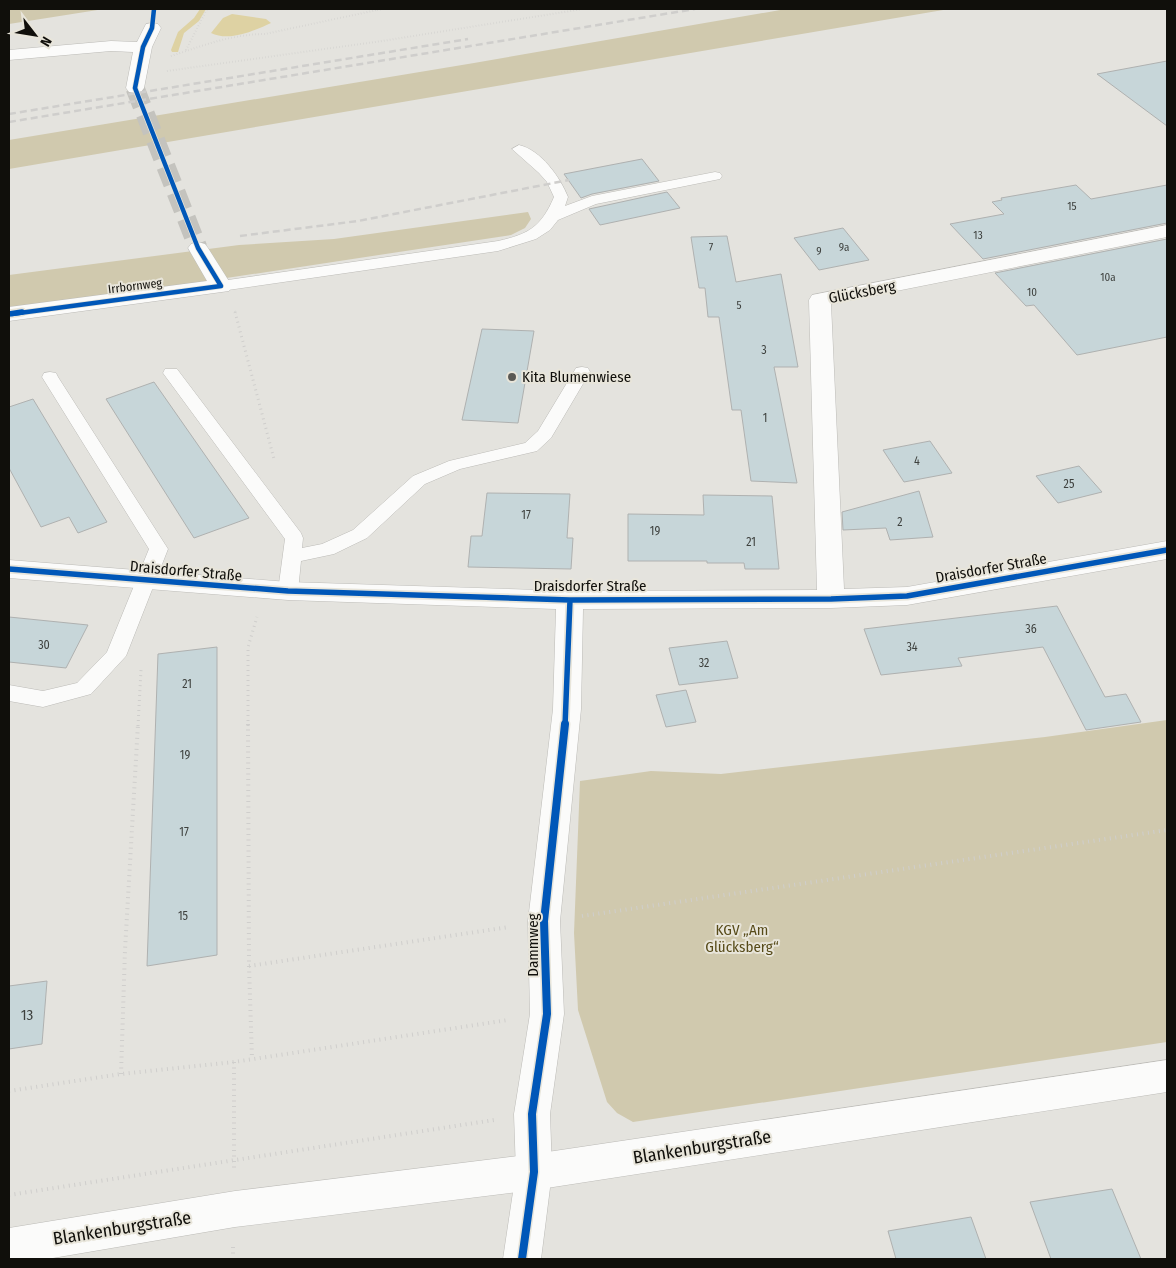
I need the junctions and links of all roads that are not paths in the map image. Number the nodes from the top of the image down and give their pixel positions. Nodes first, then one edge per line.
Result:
1 (152, 28) dead end
2 (143, 47) junction
3 (9, 55) edge
4 (136, 82) tunnel mouth
5 (519, 150) dead end
6 (715, 176) dead end
7 (554, 216) junction
8 (1167, 230) edge
9 (198, 248) tunnel mouth
10 (221, 286) junction
11 (9, 314) edge
12 (582, 372) dead end
13 (171, 373) dead end
14 (50, 378) dead end
15 (1167, 550) edge
16 (291, 557) junction
17 (9, 569) edge
18 (148, 581) junction
19 (277, 591) junction
20 (831, 599) junction
21 (570, 600) junction
22 (9, 693) edge
23 (1167, 1076) edge
24 (534, 1172) junction
25 (9, 1247) edge
26 (522, 1259) edge

1 - 2 street
2 - 3 street
2 - 4 street
5 - 7 lane
6 - 7 lane
7 - 10 lane
8 - 20 street, Glücksberg
9 - 10 street
10 - 11 street, Irrbornweg
12 - 16 lane
13 - 16 lane
14 - 18 lane
15 - 20 street, Draisdorfer Straße
16 - 19 lane
17 - 18 street, Draisdorfer Straße
18 - 19 street, Draisdorfer Straße
18 - 22 lane, Draisdorfer Straße
19 - 21 street, Draisdorfer Straße
20 - 21 street, Draisdorfer Straße
21 - 24 street, Dammweg
23 - 24 street, Blankenburgstraße
24 - 25 street, Blankenburgstraße
24 - 26 street, Dammweg

